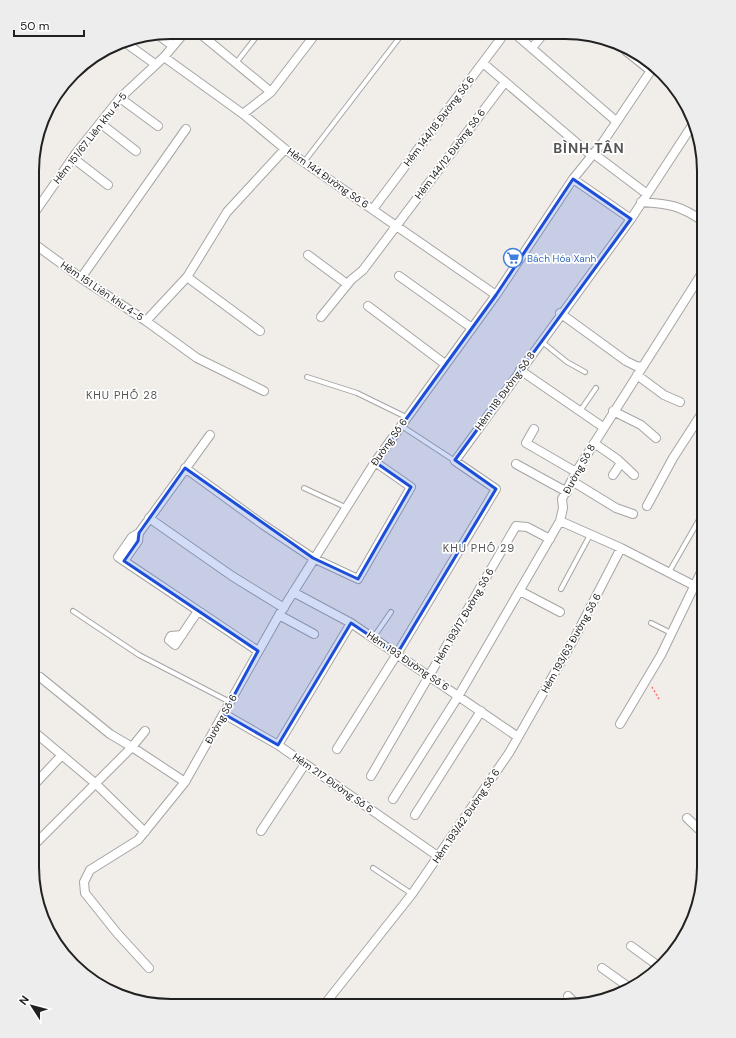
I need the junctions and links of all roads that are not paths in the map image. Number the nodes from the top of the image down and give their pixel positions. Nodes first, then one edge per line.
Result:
1 (164, 39) edge
2 (179, 39) edge
3 (206, 39) edge
4 (212, 39) edge
5 (255, 39) edge
6 (312, 39) edge
7 (398, 39) edge
8 (501, 39) edge
9 (521, 39) edge
10 (539, 39) edge
11 (210, 42) junction
12 (129, 46) edge
13 (173, 46) junction
14 (532, 48) junction
15 (164, 56) junction
16 (483, 63) junction
17 (155, 64) junction
18 (236, 64) junction
19 (651, 71) edge
20 (505, 82) junction
21 (271, 92) junction
22 (120, 98) junction
23 (243, 114) junction
24 (616, 121) junction
25 (100, 123) junction
26 (158, 126) dead end
27 (186, 129) dead end
28 (690, 129) edge
29 (285, 148) junction
30 (136, 151) dead end
31 (593, 155) junction
32 (72, 158) junction
33 (304, 162) junction
34 (573, 179) junction
35 (108, 185) dead end
36 (647, 194) junction
37 (641, 202) junction
38 (39, 205) edge
39 (373, 209) junction
40 (697, 217) edge
41 (631, 218) junction
42 (396, 225) junction
43 (39, 247) edge
44 (308, 255) dead end
45 (399, 276) dead end
46 (187, 277) junction
47 (81, 278) junction
48 (697, 281) edge
49 (347, 284) junction
50 (496, 295) junction
51 (368, 306) dead end
52 (560, 313) junction
53 (320, 318) dead end
54 (146, 321) junction
55 (472, 328) junction
56 (260, 331) dead end
57 (541, 341) junction
58 (445, 364) junction
59 (642, 366) junction
60 (520, 370) junction
61 (585, 372) dead end
62 (637, 375) junction
63 (308, 377) dead end
64 (596, 388) dead end
65 (264, 391) dead end
66 (680, 402) dead end
67 (580, 411) junction
68 (613, 411) junction
69 (406, 417) junction
70 (697, 421) edge
71 (400, 425) junction
72 (603, 428) junction
73 (534, 429) dead end
74 (210, 435) dead end
75 (656, 438) dead end
76 (594, 443) junction
77 (455, 461) junction
78 (375, 462) junction
79 (621, 463) junction
80 (516, 464) dead end
81 (185, 468) junction
82 (576, 472) junction
83 (613, 475) dead end
84 (634, 475) dead end
85 (572, 481) junction
86 (304, 488) dead end
87 (566, 492) junction
88 (647, 506) dead end
89 (345, 507) junction
90 (633, 514) dead end
91 (149, 518) junction
92 (560, 522) junction
93 (697, 525) edge
94 (590, 535) junction
95 (550, 539) junction
96 (621, 548) junction
97 (313, 558) junction
98 (669, 572) junction
99 (697, 582) edge
100 (695, 586) junction
101 (561, 589) dead end
102 (520, 591) junction
103 (293, 592) junction
104 (284, 608) junction
105 (73, 611) dead end
106 (198, 611) junction
107 (391, 612) dead end
108 (560, 612) dead end
109 (279, 615) junction
110 (351, 623) junction
111 (651, 623) dead end
112 (671, 633) junction
113 (314, 634) dead end
114 (182, 635) dead end
115 (373, 638) junction
116 (258, 651) junction
117 (397, 654) junction
118 (429, 676) junction
119 (40, 677) dead end
120 (459, 695) junction
121 (231, 702) junction
122 (481, 711) junction
123 (224, 714) junction
124 (620, 724) dead end
125 (144, 730) dead end
126 (39, 736) edge
127 (518, 737) junction
128 (278, 745) junction
129 (132, 747) junction
130 (337, 749) dead end
131 (61, 756) junction
132 (305, 764) junction
133 (371, 776) dead end
134 (39, 780) edge
135 (185, 782) junction
136 (95, 783) junction
137 (393, 799) dead end
138 (415, 815) dead end
139 (687, 818) dead end
140 (697, 827) edge
141 (261, 831) dead end
142 (145, 832) junction
143 (39, 840) edge
144 (439, 857) junction
145 (373, 868) dead end
146 (412, 894) junction
147 (631, 946) dead end
148 (655, 963) edge
149 (148, 968) dead end
150 (602, 968) dead end
151 (625, 984) edge
152 (568, 996) dead end
153 (329, 999) edge
154 (571, 999) edge

1 - 13 street
2 - 13 street, Hẻm 151/67 Liên khu 4-5
3 - 11 street
4 - 11 lane
5 - 18 lane
6 - 21 street
7 - 33 lane
8 - 16 street, Hẻm 144/18 Đường Số 6
9 - 14 street
10 - 14 street
11 - 18 street
12 - 17 street
13 - 15 street, Hẻm 151/67 Liên khu 4-5
14 - 24 street
15 - 17 street, Hẻm 151/67 Liên khu 4-5
15 - 23 street, Hẻm 144 Đường Số 6
16 - 20 street
16 - 39 street, Hẻm 144/18 Đường Số 6
17 - 22 street, Hẻm 151/67 Liên khu 4-5
18 - 21 street
19 - 24 street, Đường Số 6
20 - 31 street
20 - 42 street, Hẻm 144/12 Đường Số 6
21 - 23 street
22 - 25 street, Hẻm 151/67 Liên khu 4-5
22 - 26 street
23 - 29 street, Hẻm 144 Đường Số 6
24 - 31 street, Đường Số 6
25 - 30 street
25 - 32 street, Hẻm 151/67 Liên khu 4-5
27 - 47 street
28 - 36 street, Hẻm 118 Đường Số 8
29 - 33 street, Hẻm 144 Đường Số 6
29 - 46 street, Hẻm 151 Liên khu 4-5
31 - 34 street, Đường Số 6
31 - 36 street
32 - 35 street
32 - 38 street, Hẻm 151/67 Liên khu 4-5
33 - 39 street, Hẻm 144 Đường Số 6
34 - 41 street
34 - 50 street, Đường Số 6
36 - 37 street, Hẻm 118 Đường Số 8
37 - 40 street
37 - 41 street, Hẻm 118 Đường Số 8
39 - 42 street, Hẻm 144 Đường Số 6
41 - 52 street, Hẻm 118 Đường Số 8
42 - 49 street, Hẻm 144/12 Đường Số 6
42 - 50 street, Hẻm 144 Đường Số 6
43 - 47 street, Hẻm 151 Liên khu 4-5
44 - 49 street
45 - 55 street
46 - 54 street, Hẻm 151 Liên khu 4-5
46 - 56 street
47 - 54 street, Hẻm 151 Liên khu 4-5
48 - 59 street, Đường Số 8
49 - 53 street, Hẻm 144/12 Đường Số 6
50 - 55 street, Đường Số 6
51 - 58 street
52 - 57 street, Hẻm 118 Đường Số 8
52 - 59 street
54 - 65 street
55 - 58 street, Đường Số 6
57 - 60 street, Hẻm 118 Đường Số 8
57 - 61 lane
58 - 69 street, Đường Số 6
59 - 62 street, Đường Số 8
60 - 67 street
60 - 77 street, Hẻm 118 Đường Số 8
62 - 66 street
62 - 68 street, Đường Số 8
63 - 69 lane
64 - 67 lane
67 - 72 street
68 - 72 street, Đường Số 8
68 - 75 street
69 - 71 street, Đường Số 6
70 - 88 street
71 - 77 lane
71 - 78 street, Đường Số 6
72 - 76 street, Đường Số 8
73 - 82 street
74 - 81 street
76 - 79 street
76 - 82 street, Đường Số 8
77 - 117 street
78 - 89 street, Đường Số 6
78 - 97 street
79 - 83 street
79 - 84 street
80 - 87 street
81 - 91 street
81 - 97 street
82 - 85 street, Đường Số 8
85 - 87 street, Đường Số 8
85 - 90 street
86 - 89 lane
87 - 92 street, Đường Số 8
89 - 97 street, Đường Số 6
91 - 104 street
91 - 106 street
92 - 94 street
92 - 95 street, Đường Số 8
93 - 98 lane
94 - 96 street
94 - 101 lane
95 - 102 street, Đường Số 8
95 - 118 street, Hẻm 193/17 Đường Số 6
96 - 98 street
96 - 127 street, Hẻm 193/63 Đường Số 6
97 - 103 street, Đường Số 6
98 - 100 street
99 - 100 street
100 - 112 street
102 - 108 street
102 - 120 street, Đường Số 8
103 - 104 street, Đường Số 6
103 - 110 street, Hẻm 193 Đường Số 6
104 - 109 street, Đường Số 6
105 - 121 lane
106 - 114 street
106 - 116 street
107 - 115 lane
109 - 113 street
109 - 116 street, Đường Số 6
110 - 115 street, Hẻm 193 Đường Số 6
110 - 128 street
111 - 112 lane
112 - 124 street
115 - 117 street, Hẻm 193 Đường Số 6
116 - 121 street, Đường Số 6
117 - 118 street, Hẻm 193 Đường Số 6
117 - 130 street
118 - 120 street, Hẻm 193 Đường Số 6
118 - 133 street
119 - 129 street
120 - 122 street, Hẻm 193 Đường Số 6
120 - 137 street, Đường Số 8
121 - 123 street, Đường Số 6
122 - 127 street, Hẻm 193 Đường Số 6
122 - 138 street
123 - 128 street, Hẻm 217 Đường Số 6
123 - 135 street, Đường Số 6
125 - 129 street
126 - 131 street
127 - 144 street, Hẻm 193/42 Đường Số 6
128 - 132 street, Hẻm 217 Đường Số 6
129 - 135 street
129 - 136 street
131 - 134 street
131 - 136 street
132 - 141 street
132 - 144 street, Hẻm 217 Đường Số 6
135 - 142 street, Đường Số 6
136 - 142 street
136 - 143 street
139 - 140 street
142 - 149 street, Đường Số 6
144 - 146 street, Hẻm 193/42 Đường Số 6
145 - 146 lane
146 - 153 street, Hẻm 193/42 Đường Số 6
147 - 148 street
150 - 151 street
152 - 154 street

